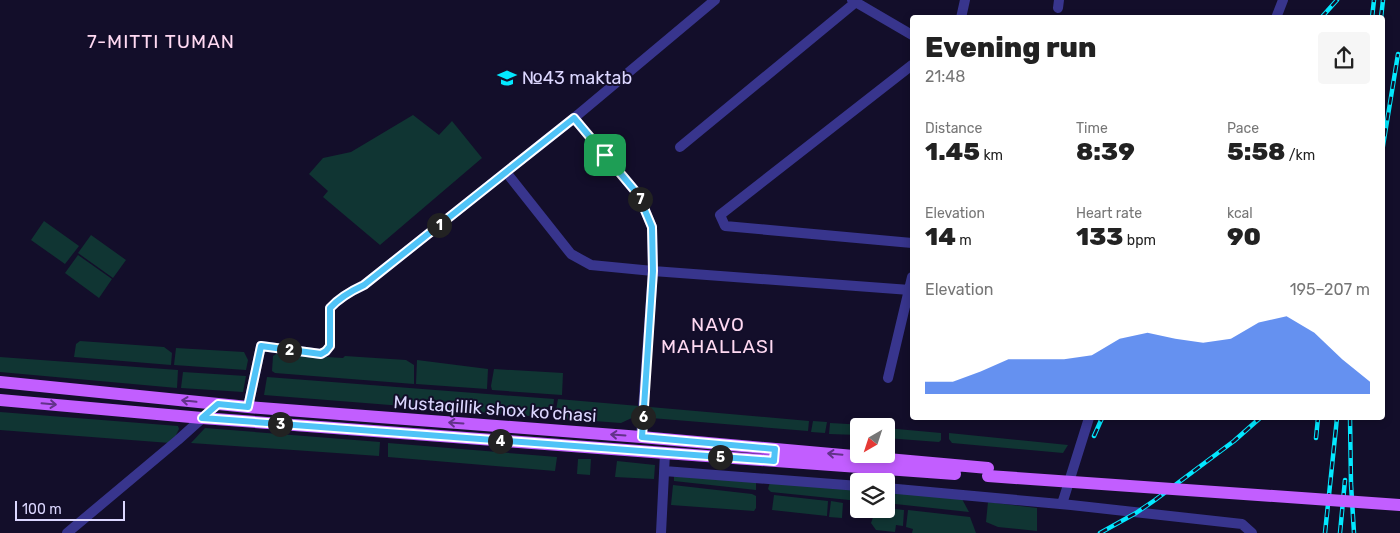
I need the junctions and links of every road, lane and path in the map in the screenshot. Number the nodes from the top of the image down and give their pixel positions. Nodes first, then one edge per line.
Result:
1 (715, 0) edge
2 (965, 0) edge
3 (1283, 0) edge
4 (854, 1) edge
5 (962, 15) edge
6 (1277, 15) edge
7 (910, 34) edge
8 (910, 67) edge
9 (574, 118) junction
10 (680, 147) dead end
11 (506, 172) junction
12 (910, 243) edge
13 (653, 271) junction
14 (910, 290) joint
15 (888, 378) dead end
16 (0, 382) edge
17 (0, 400) edge
18 (218, 404) junction
19 (248, 407) junction
20 (202, 418) junction
21 (1088, 420) edge
22 (246, 422) junction
23 (642, 437) junction
24 (665, 453) junction
25 (774, 455) junction
26 (664, 471) junction
27 (988, 472) junction
28 (850, 485) edge
29 (895, 489) edge
30 (1400, 497) edge
31 (1062, 504) junction
32 (1400, 505) edge
33 (67, 533) edge
34 (661, 533) edge
35 (1252, 533) edge

1 - 9 street
2 - 5 street
3 - 6 street
4 - 7 street
4 - 10 street
8 - 12 street
9 - 11 street
9 - 13 street
11 - 13 street
11 - 19 street
13 - 14 street
13 - 23 street
14 - 15 street
18 -> 16 main road, Mustaqillik shox ko'chasi
17 -> 20 main road, Mustaqillik shox ko'chasi
18 - 19 main road, Mustaqillik shox ko'chasi
18 - 20 street
19 - 22 main road
23 -> 19 main road, Mustaqillik shox ko'chasi
20 - 22 main road, Mustaqillik shox ko'chasi
20 - 33 street
21 - 31 street
22 - 24 main road, Mustaqillik shox ko'chasi
23 - 25 main road, Mustaqillik shox ko'chasi
24 - 25 main road, Mustaqillik shox ko'chasi
24 - 26 street
25 - 27 main road, Mustaqillik shox ko'chasi
26 - 28 street
26 - 34 street
27 - 30 main road
27 - 32 main road, bridge
29 - 31 street
31 - 35 street

